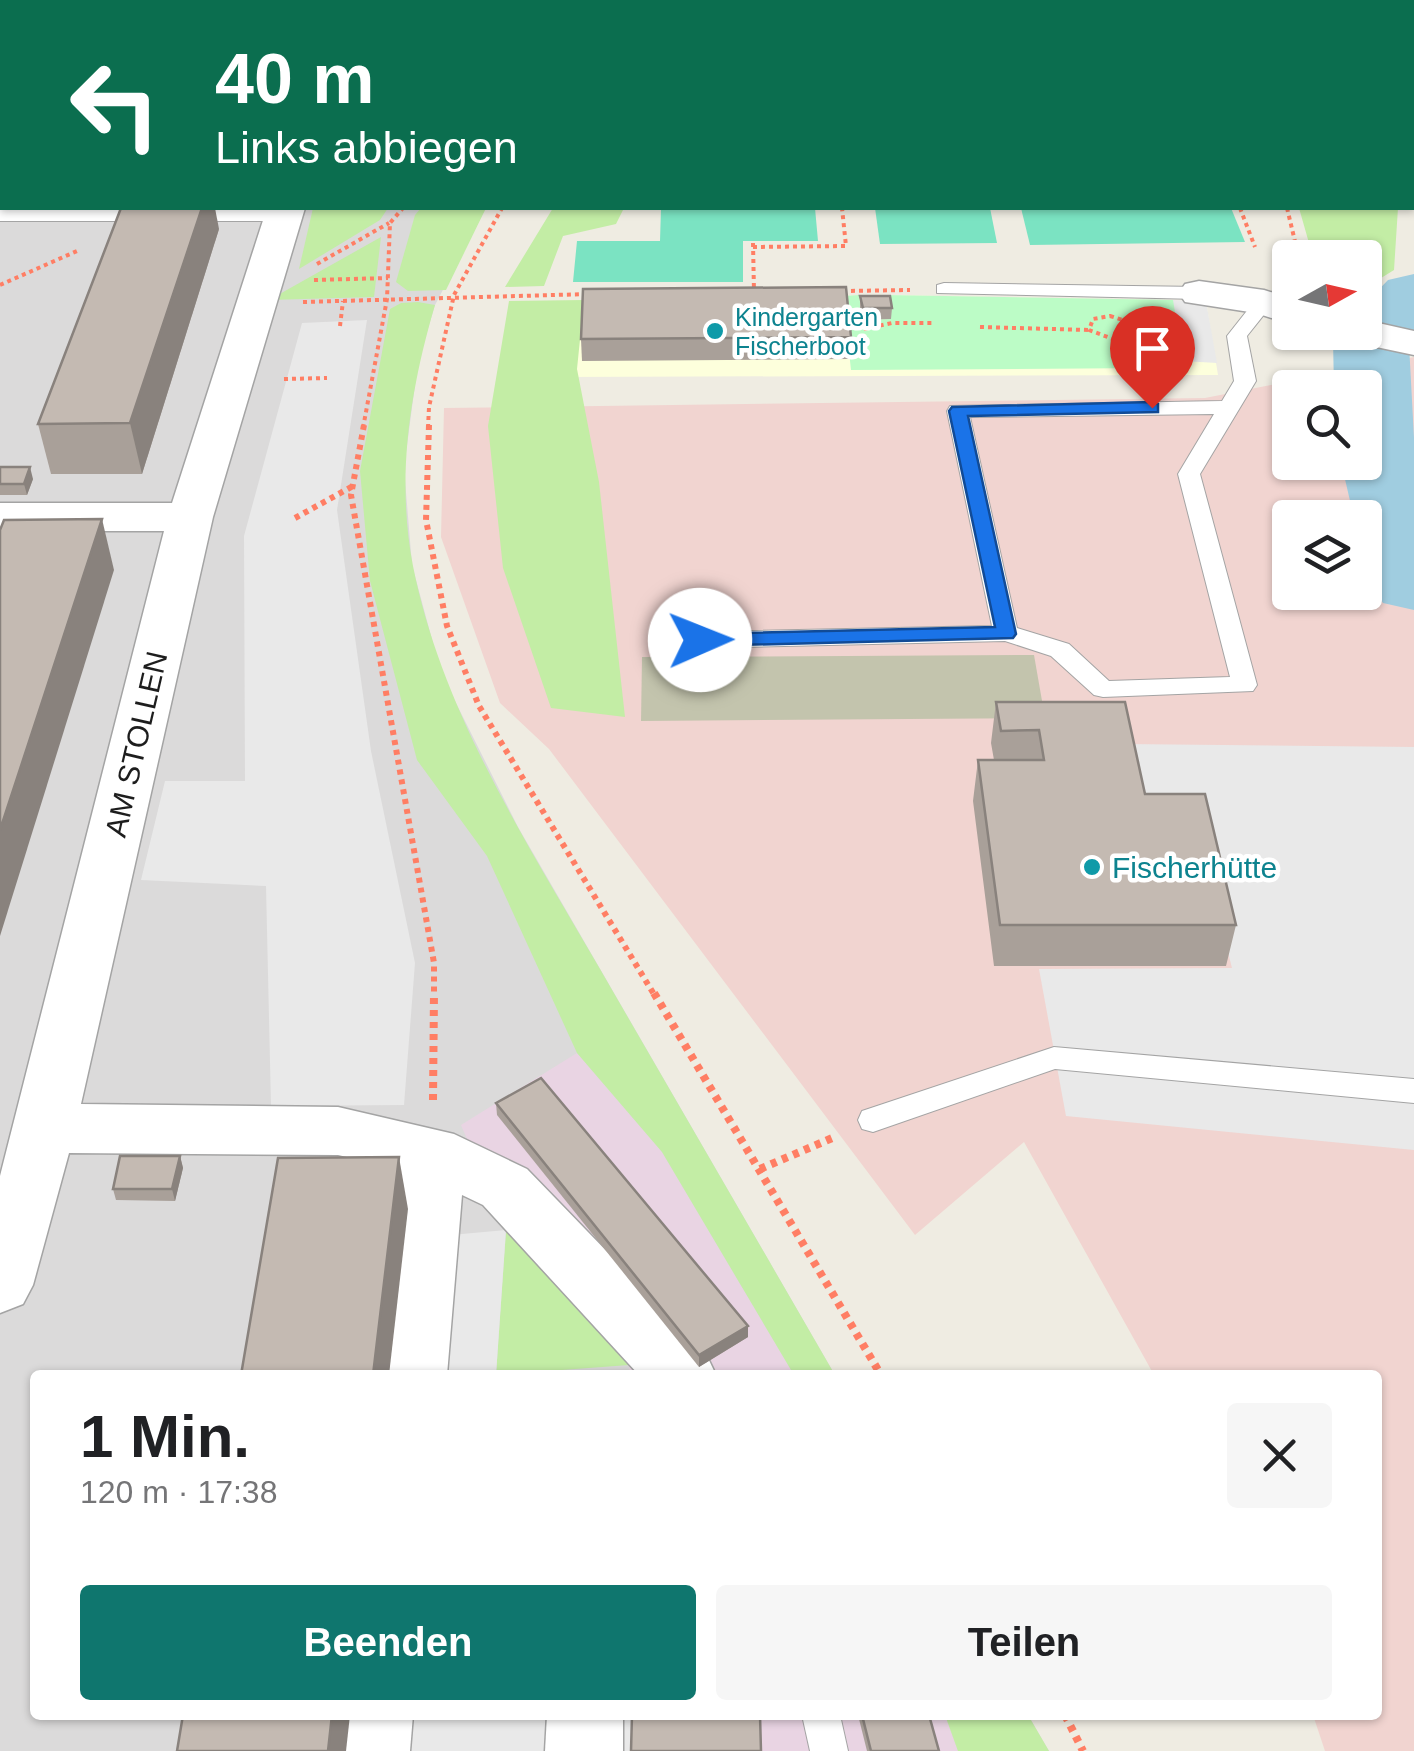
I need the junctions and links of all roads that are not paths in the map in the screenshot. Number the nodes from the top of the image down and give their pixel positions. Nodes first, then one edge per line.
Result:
1 (285, 211) edge
2 (0, 214) edge
3 (944, 289) road end
4 (1200, 293) joint
5 (1272, 306) edge
6 (1272, 311) edge
7 (1382, 336) edge
8 (1411, 343) edge
9 (1229, 406) junction
10 (0, 517) edge
11 (190, 517) junction
12 (1006, 634) junction
13 (700, 640) dead end
14 (1414, 1092) edge
15 (873, 1120) road end
16 (27, 1148) edge
17 (432, 1151) junction
18 (0, 1284) edge
19 (415, 1370) edge
20 (669, 1370) edge
21 (375, 1720) edge
22 (585, 1720) edge
23 (822, 1720) edge
24 (372, 1751) edge
25 (584, 1751) edge
26 (828, 1751) edge

1 - 2 lane
1 - 11 street, AM STOLLEN
3 - 4 lane
4 - 5 street
6 - 9 lane
7 - 8 street
9 - 12 lane
9 - 12 lane
10 - 11 street
11 - 16 street, AM STOLLEN
12 - 13 lane
14 - 15 lane
16 - 17 street
16 - 18 street, AM STOLLEN
17 - 19 street
17 - 20 street
21 - 24 street
22 - 25 street
23 - 26 lane

